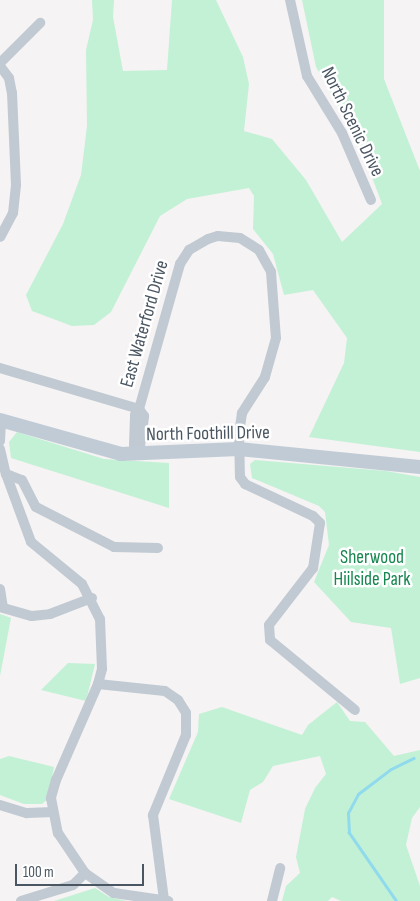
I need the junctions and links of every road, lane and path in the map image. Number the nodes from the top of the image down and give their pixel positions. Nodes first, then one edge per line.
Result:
1 (290, 0) edge
2 (40, 23) dead end
3 (0, 65) edge
4 (370, 200) dead end
5 (0, 237) edge
6 (0, 368) edge
7 (140, 409) junction
8 (1, 420) edge
9 (0, 441) edge
10 (0, 449) edge
11 (239, 449) junction
12 (139, 453) junction
13 (420, 467) edge
14 (6, 474) junction
15 (158, 548) dead end
16 (0, 589) edge
17 (92, 598) junction
18 (2, 607) edge
19 (98, 684) junction
20 (355, 710) dead end
21 (0, 805) edge
22 (53, 812) junction
23 (280, 868) dead end
24 (85, 873) junction
25 (164, 900) edge
26 (20, 901) edge
27 (168, 901) edge
28 (272, 901) edge

1 - 4 street, North Scenic Drive
2 - 3 street
3 - 5 street
6 - 7 street
7 - 11 street, East Waterford Drive
7 - 12 street, East Waterford Drive
8 - 9 street
8 - 12 street, North Foothill Drive
10 - 14 street
11 - 12 street, North Foothill Drive
11 - 13 street, North Foothill Drive
11 - 20 street, East Waterford Drive
14 - 15 street
14 - 17 street
16 - 18 street
17 - 18 street
17 - 19 street
19 - 22 street
19 - 25 street
21 - 22 street
22 - 24 street
23 - 28 street
24 - 25 street
24 - 26 street
25 - 27 street

